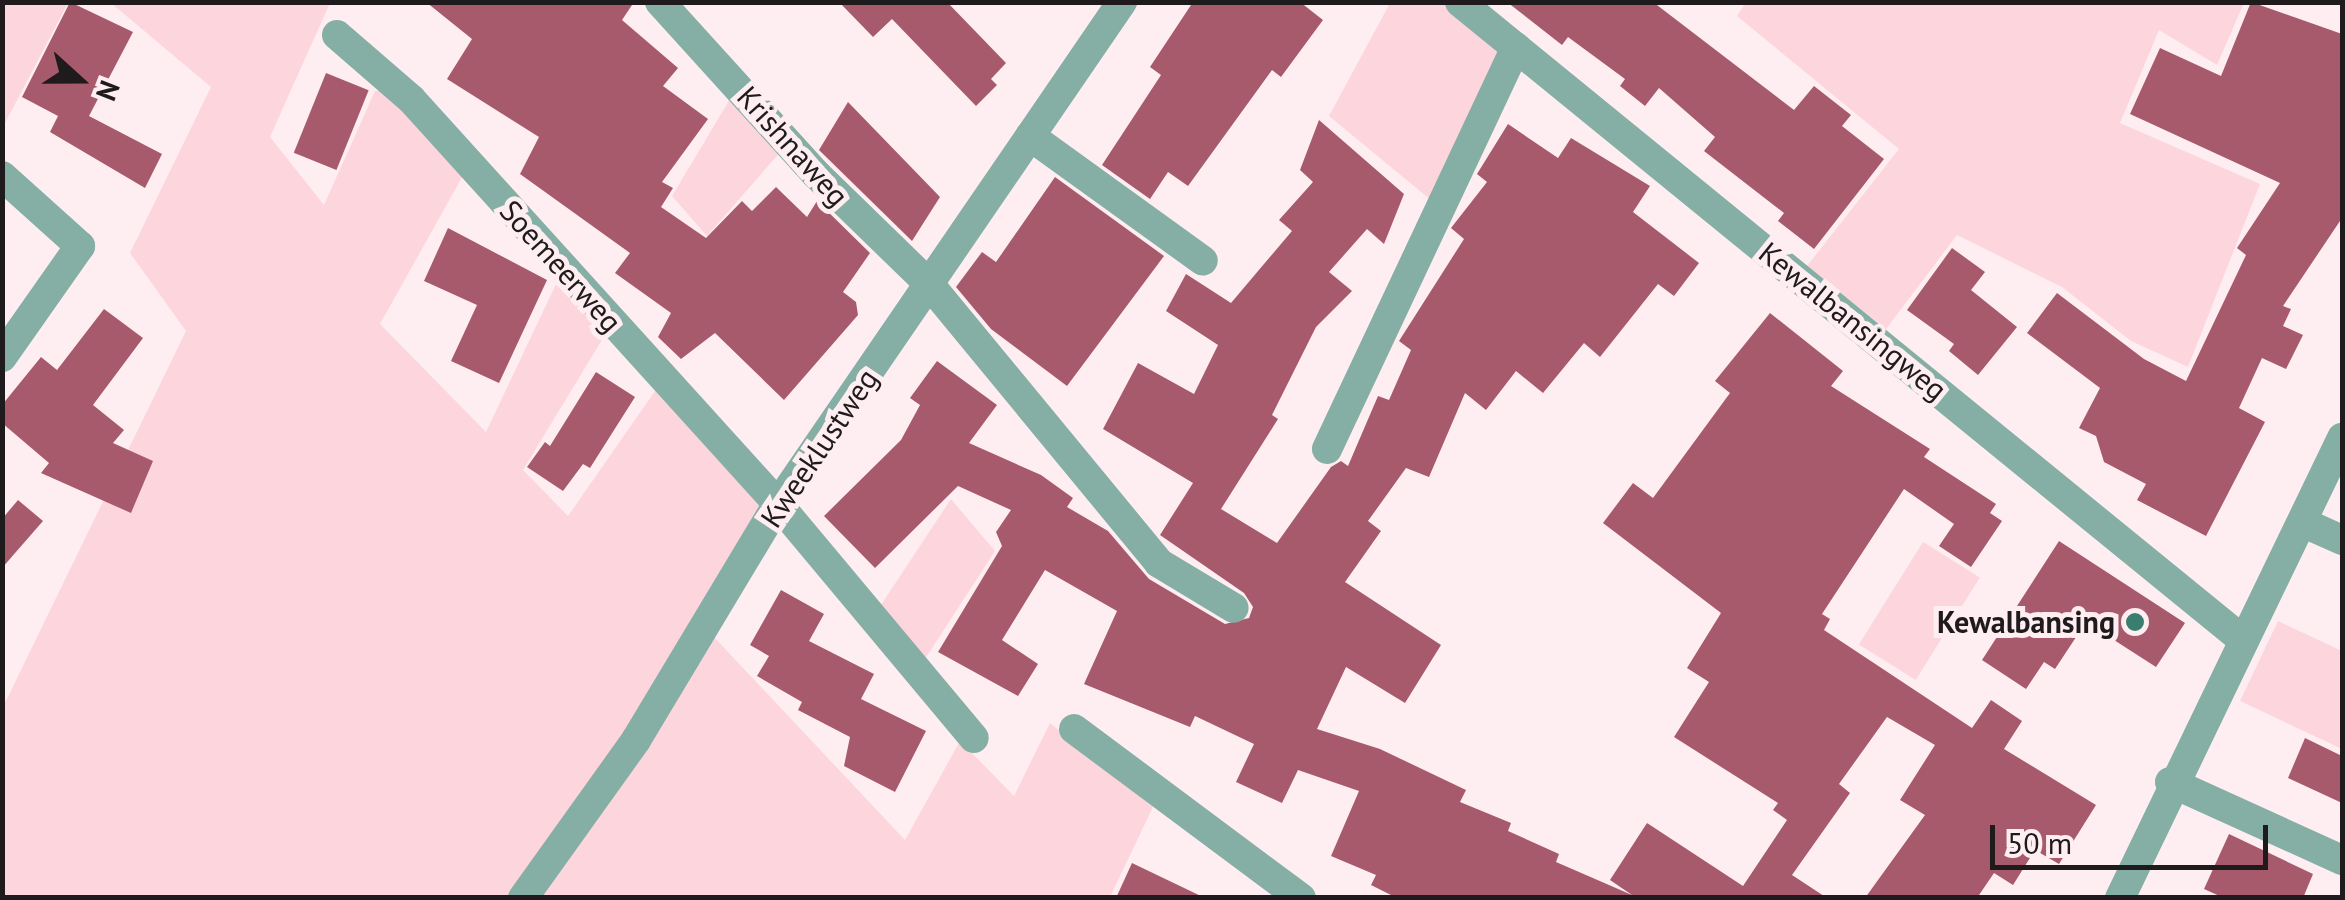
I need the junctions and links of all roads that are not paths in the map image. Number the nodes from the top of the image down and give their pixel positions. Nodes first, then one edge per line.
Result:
1 (660, 2) edge
2 (1122, 2) edge
3 (1460, 2) edge
4 (337, 35) dead end
5 (1516, 47) junction
6 (1030, 136) junction
7 (2, 176) edge
8 (1203, 262) dead end
9 (930, 284) junction
10 (2, 357) edge
11 (2342, 438) edge
12 (1327, 449) dead end
13 (778, 504) junction
14 (2304, 522) junction
15 (2342, 540) edge
16 (1234, 608) dead end
17 (2244, 642) junction
18 (1074, 729) dead end
19 (974, 738) dead end
20 (2170, 782) junction
21 (2342, 860) edge
22 (523, 898) edge
23 (1301, 898) edge
24 (2120, 898) edge

1 - 9 street, Krishnaweg
2 - 6 street, Kweeklustweg
3 - 5 street, Kewalbansingweg
4 - 13 street, Soemeerweg
5 - 12 street
5 - 17 street, Kewalbansingweg
6 - 8 street
6 - 9 street, Kweeklustweg
7 - 10 street
9 - 13 street, Kweeklustweg
9 - 16 street, Krishnaweg
11 - 14 street
13 - 19 street, Soemeerweg
13 - 22 street, Kweeklustweg
14 - 15 street
14 - 17 street
17 - 20 street
18 - 23 street
20 - 21 street
20 - 24 street

